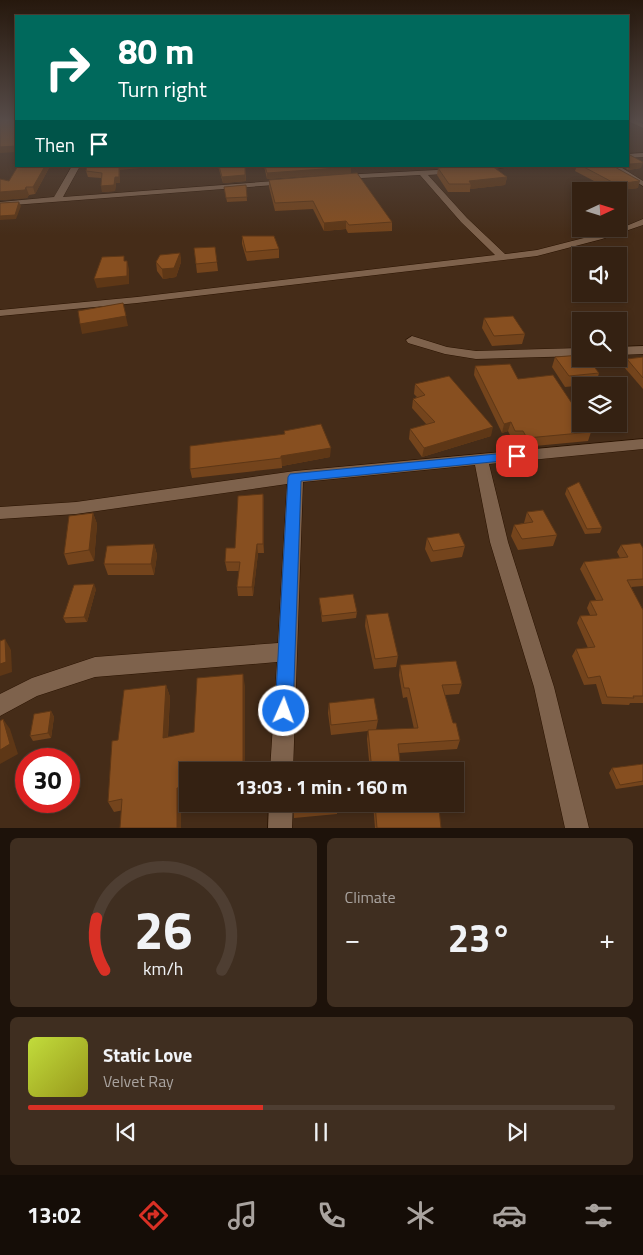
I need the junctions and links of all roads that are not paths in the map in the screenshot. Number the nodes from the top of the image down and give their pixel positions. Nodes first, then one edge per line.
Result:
1 (75, 167) edge
2 (488, 167) edge
3 (615, 167) edge
4 (461, 170) edge
5 (470, 170) edge
6 (422, 173) junction
7 (334, 178) edge
8 (295, 181) edge
9 (643, 184) edge
10 (57, 200) junction
11 (0, 204) edge
12 (643, 222) edge
13 (502, 256) junction
14 (0, 313) edge
15 (412, 340) dead end
16 (643, 350) edge
17 (627, 351) edge
18 (572, 352) edge
19 (643, 444) edge
20 (482, 460) junction
21 (295, 477) junction
22 (0, 513) edge
23 (287, 652) junction
24 (0, 705) edge
25 (282, 762) edge
26 (281, 812) edge
27 (280, 828) edge
28 (577, 828) edge

1 - 10 street
2 - 5 street
3 - 9 street
4 - 6 street
6 - 7 street
6 - 13 street
8 - 10 street
10 - 11 street
12 - 13 street
13 - 14 street
15 - 18 street
16 - 17 street
19 - 20 street
20 - 21 street
20 - 28 street
21 - 22 street
21 - 23 street
23 - 24 street
23 - 25 street
26 - 27 street

